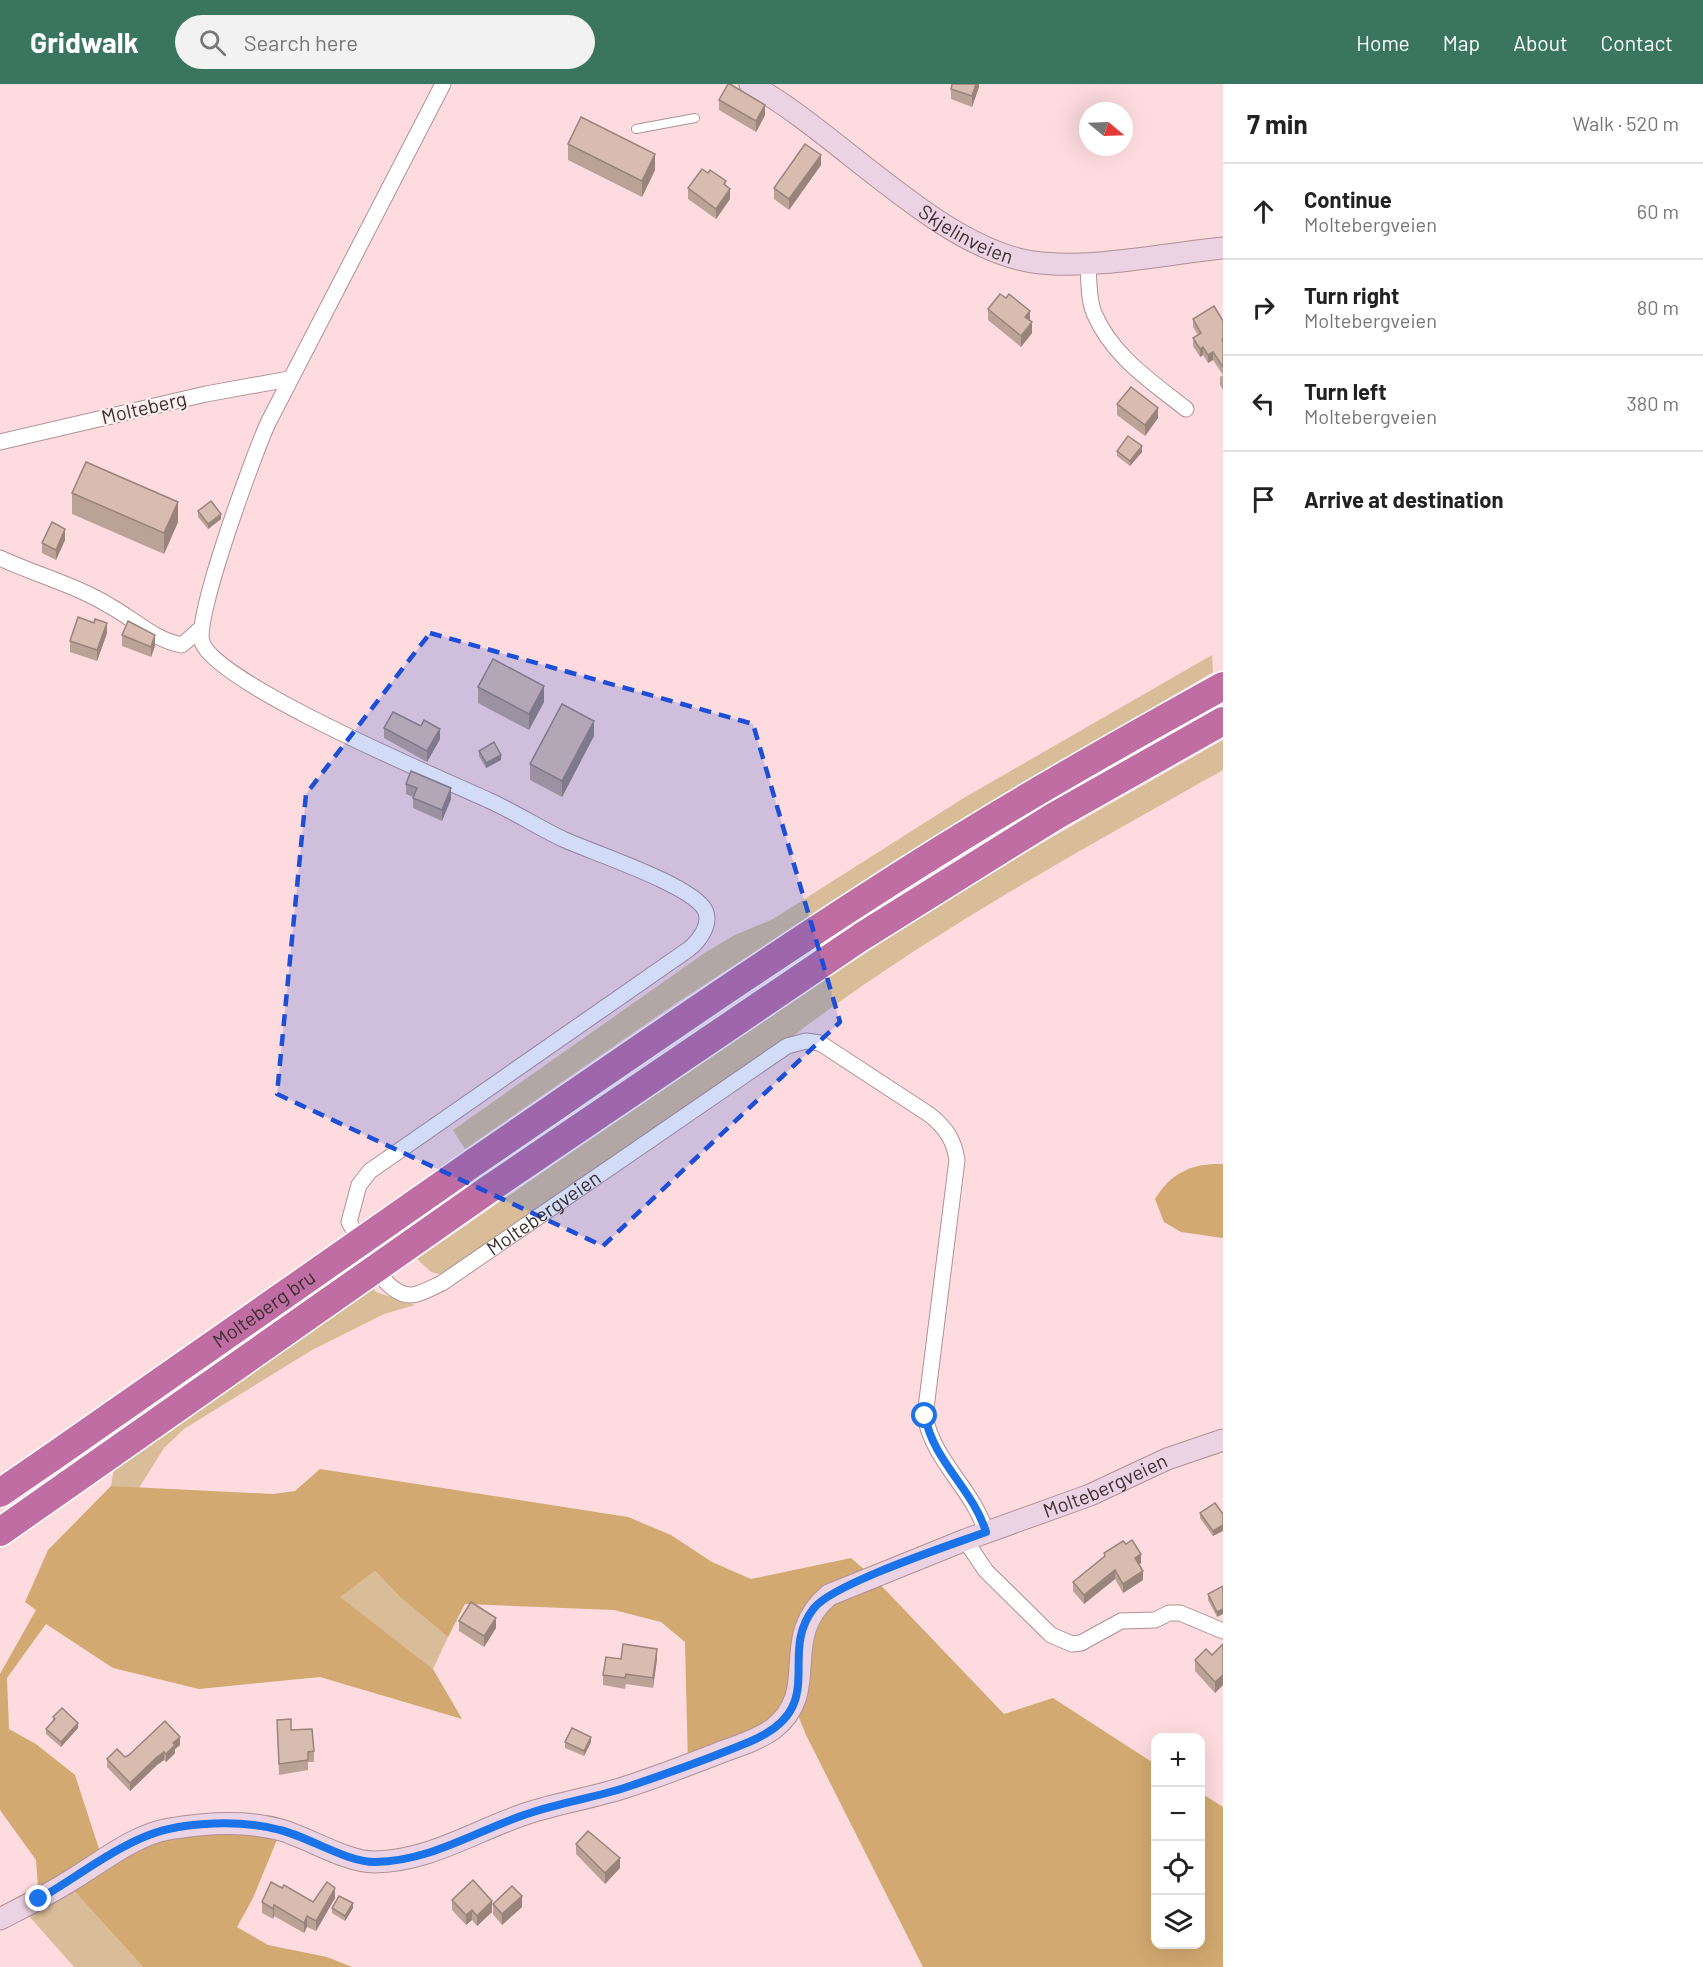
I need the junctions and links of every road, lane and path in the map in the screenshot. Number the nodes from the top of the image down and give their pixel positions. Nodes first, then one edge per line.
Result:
1 (443, 84) edge
2 (750, 84) edge
3 (695, 118) dead end
4 (636, 129) dead end
5 (1223, 248) edge
6 (1088, 262) junction
7 (289, 378) junction
8 (1186, 409) dead end
9 (0, 442) edge
10 (0, 558) edge
11 (199, 630) junction
12 (182, 645) junction
13 (210, 656) junction
14 (1223, 686) edge
15 (1223, 721) edge
16 (1223, 1440) edge
17 (0, 1493) edge
18 (0, 1532) edge
19 (986, 1532) junction
20 (964, 1540) junction
21 (1223, 1631) edge
22 (0, 1919) edge

1 - 7 street
2 - 6 main road, Skjelinveien
3 - 4 lane
5 - 6 main road, Skjelinveien
6 - 8 street
7 - 9 street, Molteberg
7 - 11 street
10 - 12 street
11 - 12 street
11 - 13 street
12 - 13 street
13 - 19 street, Moltebergveien
14 - 17 highway, Molteberg bru, bridge
15 - 18 highway, Molteberg bru, bridge
16 - 19 main road, Moltebergveien
19 - 20 main road, Moltebergveien
20 - 21 street
20 - 22 main road, Moltebergveien

